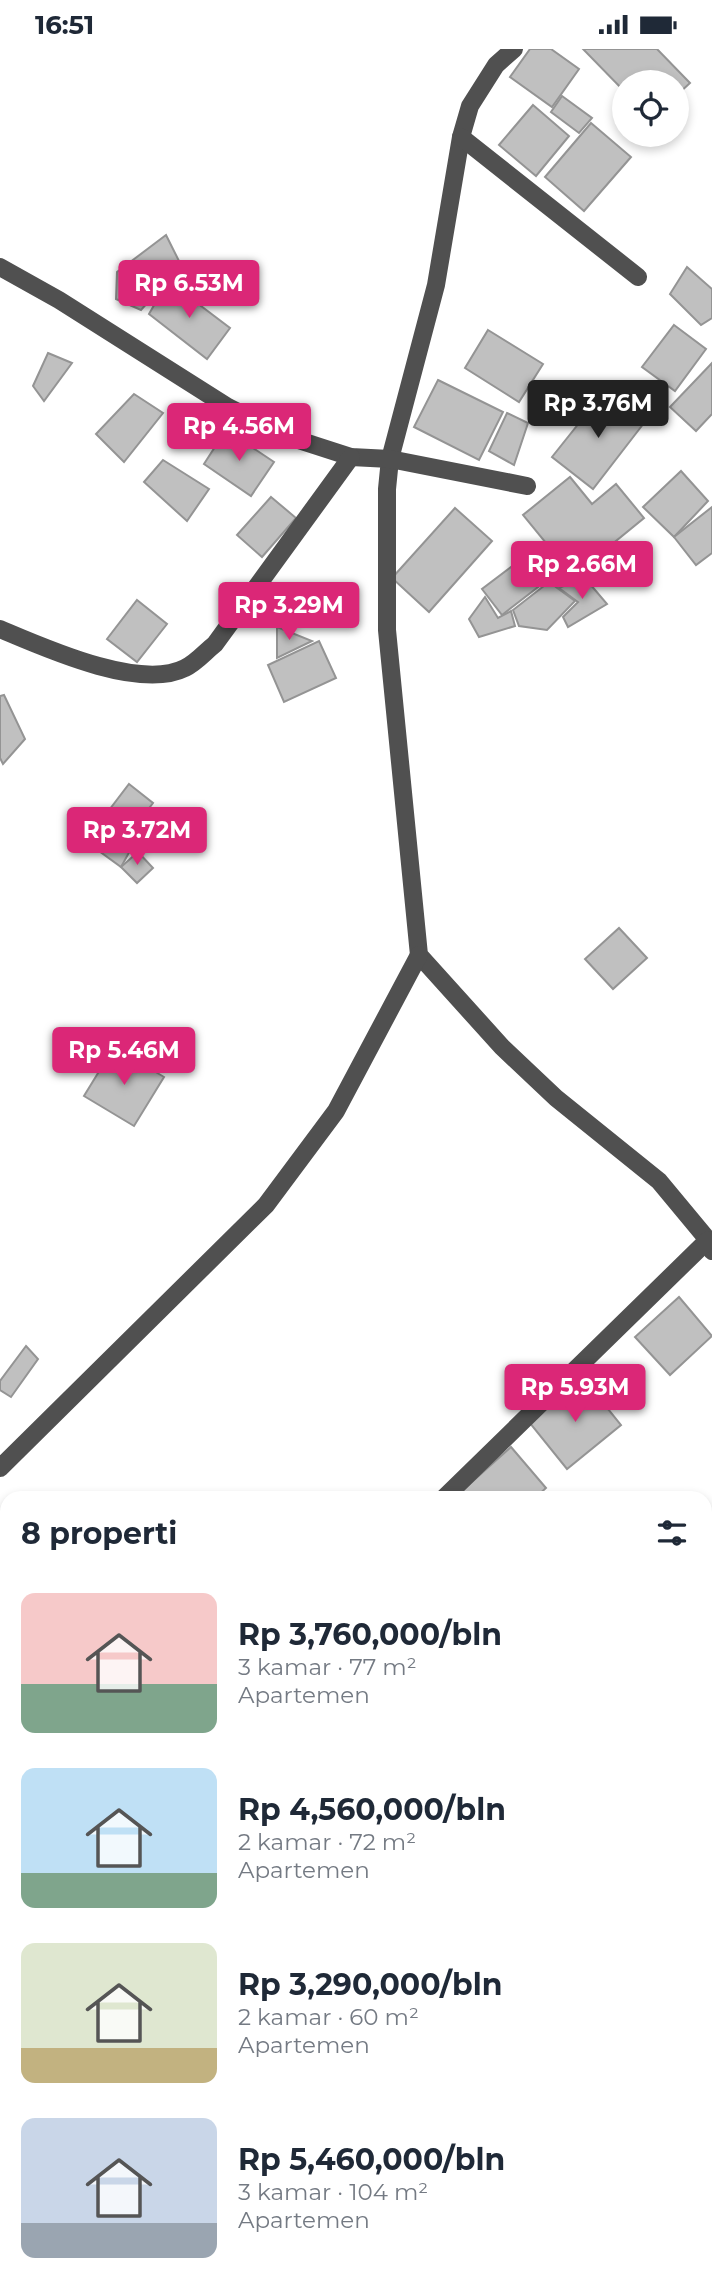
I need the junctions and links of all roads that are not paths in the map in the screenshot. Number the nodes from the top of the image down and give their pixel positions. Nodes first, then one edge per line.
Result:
1 (514, 49) edge
2 (461, 137) junction
3 (0, 267) edge
4 (638, 277) dead end
5 (351, 457) junction
6 (390, 459) junction
7 (527, 487) dead end
8 (0, 629) edge
9 (419, 955) junction
10 (710, 1245) edge
11 (0, 1468) edge
12 (451, 1491) edge

1 - 2 street
2 - 4 street
2 - 6 street
3 - 5 street
5 - 6 street
5 - 8 street
6 - 7 street
6 - 9 street
9 - 10 street
9 - 11 street
10 - 12 street

